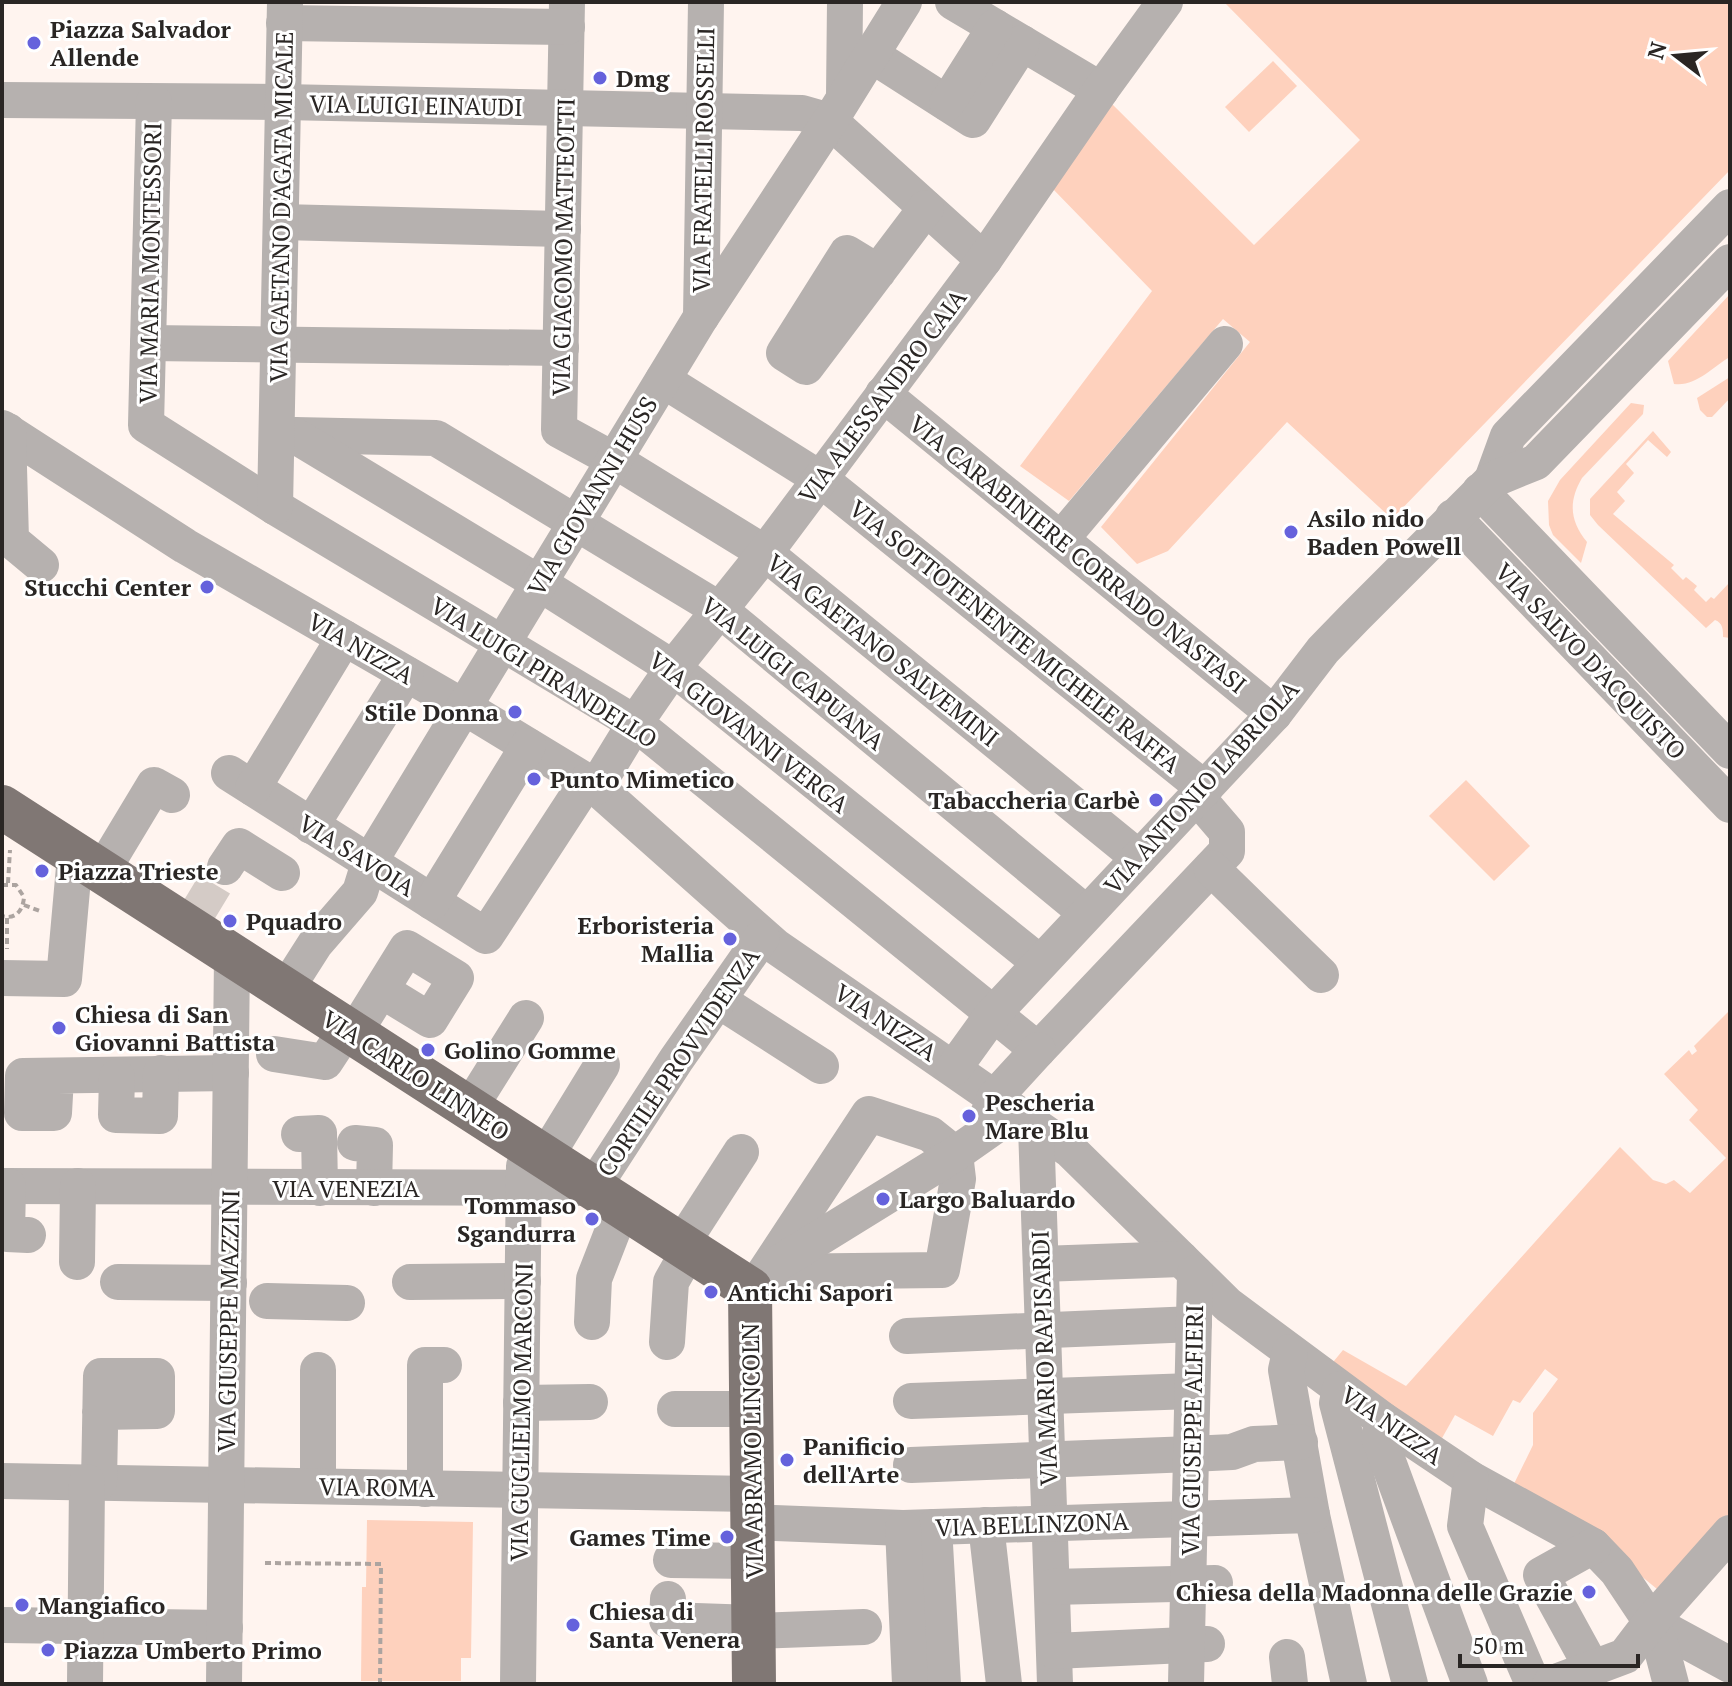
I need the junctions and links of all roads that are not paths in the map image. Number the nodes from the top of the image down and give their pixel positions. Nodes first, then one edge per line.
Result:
1 (706, 2) edge
2 (845, 2) edge
3 (904, 2) edge
4 (953, 2) edge
5 (1165, 2) edge
6 (285, 12) edge
7 (567, 15) edge
8 (1008, 35) junction
9 (870, 54) junction
10 (1101, 90) junction
11 (2, 100) edge
12 (154, 102) junction
13 (283, 102) junction
14 (565, 108) junction
15 (837, 108) junction
16 (704, 112) junction
17 (1730, 207) edge
18 (926, 208) junction
19 (281, 222) junction
20 (563, 229) junction
21 (984, 260) junction
22 (1730, 262) edge
23 (701, 317) junction
24 (148, 343) junction
25 (1225, 344) dead end
26 (278, 345) junction
27 (561, 348) junction
28 (784, 353) dead end
29 (663, 380) junction
30 (883, 394) junction
31 (146, 425) joint
32 (5, 430) edge
33 (285, 433) junction
34 (614, 460) junction
35 (819, 478) junction
36 (1486, 486) junction
37 (275, 507) junction
38 (1453, 517) junction
39 (576, 523) junction
40 (1062, 538) junction
41 (765, 553) junction
42 (41, 565) dead end
43 (539, 583) junction
44 (720, 610) junction
45 (344, 638) junction
46 (502, 645) junction
47 (1632, 650) junction
48 (673, 668) junction
49 (406, 674) junction
50 (1605, 675) junction
51 (464, 707) junction
52 (1274, 714) junction
53 (635, 723) junction
54 (528, 746) junction
55 (1730, 751) edge
56 (591, 784) junction
57 (1201, 793) junction
58 (172, 795) dead end
59 (1730, 805) edge
60 (2, 807) edge
61 (311, 826) junction
62 (1139, 858) junction
63 (86, 863) junction
64 (369, 863) junction
65 (225, 867) tunnel mouth
66 (1211, 868) junction
67 (282, 873) dead end
68 (432, 902) junction
69 (1086, 913) junction
70 (486, 936) joint
71 (762, 937) junction
72 (232, 957) junction
73 (7, 958) edge
74 (1039, 962) junction
75 (1321, 975) dead end
76 (381, 990) junction
77 (285, 991) junction
78 (718, 1000) junction
79 (993, 1014) junction
80 (526, 1018) dead end
81 (350, 1032) junction
82 (1038, 1050) junction
83 (274, 1054) dead end
84 (602, 1065) dead end
85 (821, 1066) dead end
86 (954, 1068) junction
87 (231, 1073) junction
88 (469, 1109) junction
89 (1015, 1112) junction
90 (22, 1113) dead end
91 (299, 1134) dead end
92 (355, 1143) dead end
93 (967, 1146) junction
94 (741, 1152) dead end
95 (531, 1164) junction
96 (5, 1186) edge
97 (78, 1186) junction
98 (230, 1187) junction
99 (320, 1188) junction
100 (374, 1188) junction
101 (608, 1198) junction
102 (28, 1235) dead end
103 (685, 1248) junction
104 (77, 1262) dead end
105 (1041, 1264) junction
106 (1188, 1266) junction
107 (523, 1281) junction
108 (758, 1281) junction
109 (118, 1282) dead end
110 (410, 1282) dead end
111 (242, 1297) junction
112 (347, 1303) dead end
113 (592, 1322) dead end
114 (1194, 1324) junction
115 (1043, 1331) junction
116 (907, 1336) dead end
117 (667, 1342) dead end
118 (1290, 1352) junction
119 (444, 1365) dead end
120 (318, 1370) dead end
121 (157, 1376) dead end
122 (1340, 1389) junction
123 (1192, 1391) junction
124 (1045, 1396) junction
125 (911, 1401) dead end
126 (590, 1402) dead end
127 (521, 1403) junction
128 (675, 1409) dead end
129 (751, 1409) junction
130 (1383, 1420) junction
131 (1300, 1442) junction
132 (1191, 1454) junction
133 (1047, 1460) junction
134 (911, 1465) dead end
135 (1471, 1479) junction
136 (2, 1481) edge
137 (93, 1482) junction
138 (226, 1485) junction
139 (318, 1486) junction
140 (521, 1488) junction
141 (425, 1489) junction
142 (1312, 1515) junction
143 (1190, 1519) junction
144 (1049, 1523) junction
145 (986, 1525) junction
146 (752, 1526) junction
147 (918, 1528) junction
148 (1730, 1533) edge
149 (1593, 1546) junction
150 (671, 1560) dead end
151 (1717, 1567) edge
152 (1202, 1583) junction
153 (1052, 1587) junction
154 (668, 1599) dead end
155 (88, 1621) junction
156 (2, 1625) edge
157 (864, 1627) dead end
158 (225, 1628) junction
159 (1666, 1636) junction
160 (1197, 1644) junction
161 (754, 1650) edge
162 (1730, 1665) edge
163 (1054, 1668) edge
164 (1605, 1668) edge
165 (518, 1682) edge
166 (85, 1684) edge
167 (224, 1684) edge
168 (910, 1684) edge
169 (943, 1684) edge
170 (1004, 1684) edge
171 (1186, 1684) edge
172 (1349, 1684) edge
173 (1410, 1684) edge
174 (1470, 1684) edge
175 (1533, 1684) edge
176 (1550, 1684) edge
177 (1671, 1684) edge

1 - 16 street, VIA FRATELLI ROSSELLI
2 - 15 street
3 - 9 street, VIA GIOVANNI HUSS
4 - 8 street
5 - 10 street, VIA ALESSANDRO CAIA
6 - 7 street
6 - 13 street, VIA GAETANO D'AGATA MICALE
7 - 14 street, VIA GIACOMO MATTEOTTI
8 - 9 street
8 - 10 street
9 - 15 street, VIA GIOVANNI HUSS
10 - 21 street, VIA ALESSANDRO CAIA
11 - 12 street, VIA LUIGI EINAUDI
12 - 13 street, VIA LUIGI EINAUDI
12 - 24 street, VIA MARIA MONTESSORI
13 - 14 street, VIA LUIGI EINAUDI
13 - 19 street, VIA GAETANO D'AGATA MICALE
14 - 16 street, VIA LUIGI EINAUDI
14 - 20 street, VIA GIACOMO MATTEOTTI
15 - 16 street, VIA LUIGI EINAUDI
15 - 18 street
15 - 23 street, VIA GIOVANNI HUSS
16 - 23 street, VIA FRATELLI ROSSELLI
17 - 36 street, VIA ANTONIO LABRIOLA
18 - 21 street
18 - 28 street
19 - 20 street
19 - 26 street, VIA GAETANO D'AGATA MICALE
20 - 27 street, VIA GIACOMO MATTEOTTI
21 - 30 street, VIA ALESSANDRO CAIA
22 - 36 street, VIA ANTONIO LABRIOLA
23 - 29 street, VIA GIOVANNI HUSS
24 - 26 street
24 - 31 street, VIA MARIA MONTESSORI
25 - 40 street
26 - 27 street
26 - 33 street, VIA GAETANO D'AGATA MICALE
27 - 34 street, VIA GIACOMO MATTEOTTI
29 - 34 street, VIA GIOVANNI HUSS
29 - 35 street, VIA SOTTOTENENTE MICHELE RAFFA
30 - 35 street, VIA ALESSANDRO CAIA
30 - 40 street, VIA CARABINIERE CORRADO NASTASI
31 - 37 street, VIA LUIGI PIRANDELLO
32 - 42 street
32 - 45 street, VIA NIZZA
33 - 37 street, VIA GAETANO D'AGATA MICALE
33 - 39 street, VIA LUIGI CAPUANA
33 - 43 street, VIA GIOVANNI VERGA
34 - 39 street, VIA GIOVANNI HUSS
34 - 41 street, VIA GAETANO SALVEMINI
35 - 41 street, VIA ALESSANDRO CAIA
35 - 57 street, VIA SOTTOTENENTE MICHELE RAFFA
36 - 38 street, VIA ANTONIO LABRIOLA
36 - 47 street
37 - 46 street, VIA LUIGI PIRANDELLO
38 - 50 street, VIA SALVO D'ACQUISTO
38 - 52 street, VIA ANTONIO LABRIOLA
39 - 43 street, VIA GIOVANNI HUSS
39 - 44 street, VIA LUIGI CAPUANA
40 - 52 street, VIA CARABINIERE CORRADO NASTASI
41 - 44 street, VIA ALESSANDRO CAIA
41 - 62 street, VIA GAETANO SALVEMINI
43 - 46 street, VIA GIOVANNI HUSS
43 - 48 street, VIA GIOVANNI VERGA
44 - 48 street, VIA ALESSANDRO CAIA
44 - 69 street, VIA LUIGI CAPUANA
45 - 49 street, VIA NIZZA
45 - 61 street, VIA SAVOIA
46 - 51 street, VIA GIOVANNI HUSS
46 - 53 street, VIA LUIGI PIRANDELLO
47 - 50 street
47 - 55 street
48 - 53 street, VIA ALESSANDRO CAIA
48 - 74 street, VIA GIOVANNI VERGA
49 - 51 street, VIA NIZZA
49 - 61 street
50 - 59 street, VIA SALVO D'ACQUISTO
51 - 54 street, VIA NIZZA
51 - 64 street, VIA GIOVANNI HUSS
52 - 57 street, VIA ANTONIO LABRIOLA
53 - 56 street, VIA ALESSANDRO CAIA
53 - 79 street, VIA LUIGI PIRANDELLO
54 - 56 street, VIA NIZZA
54 - 68 street
56 - 70 street, VIA ALESSANDRO CAIA
56 - 71 street, VIA NIZZA
57 - 62 street, VIA ANTONIO LABRIOLA
57 - 66 street, VIA SOTTOTENENTE MICHELE RAFFA
58 - 63 street
60 - 63 main road, VIA CARLO LINNEO
61 - 64 street, VIA SAVOIA
62 - 69 street, VIA ANTONIO LABRIOLA
63 - 72 main road, VIA CARLO LINNEO
63 - 73 street
64 - 68 street, VIA SAVOIA
64 - 77 street, VIA GIOVANNI HUSS
65 - 67 street
66 - 75 street
66 - 82 street, VIA SOTTOTENENTE MICHELE RAFFA
68 - 70 street, VIA SAVOIA
69 - 74 street, VIA ANTONIO LABRIOLA
71 - 78 street, CORTILE PROVVIDENZA
71 - 86 street, VIA NIZZA
72 - 77 main road, VIA CARLO LINNEO
72 - 87 street, VIA GIUSEPPE MAZZINI
74 - 79 street, VIA ANTONIO LABRIOLA
76 - 76 street
76 - 81 street
77 - 81 main road, VIA CARLO LINNEO
78 - 85 street
78 - 101 street, CORTILE PROVVIDENZA
79 - 82 street, VIA LUIGI PIRANDELLO
79 - 86 street, VIA ANTONIO LABRIOLA
80 - 88 street
81 - 83 street
81 - 88 main road, VIA CARLO LINNEO
82 - 89 street, VIA SOTTOTENENTE MICHELE RAFFA
84 - 95 street
86 - 89 street, VIA NIZZA
87 - 90 street
87 - 98 street, VIA GIUSEPPE MAZZINI
88 - 95 main road, VIA CARLO LINNEO
89 - 93 street, VIA SOTTOTENENTE MICHELE RAFFA
89 - 105 street, VIA MARIO RAPISARDI
89 - 106 street, VIA NIZZA
91 - 99 street
92 - 100 street
93 - 108 street, VIA SOTTOTENENTE MICHELE RAFFA
93 - 108 street
93 - 108 street
94 - 103 street
95 - 100 street, VIA VENEZIA
95 - 101 main road, VIA CARLO LINNEO
95 - 107 street, VIA GUGLIELMO MARCONI
96 - 97 street, VIA VENEZIA
96 - 102 street
97 - 98 street, VIA VENEZIA
97 - 104 street
98 - 99 street, VIA VENEZIA
98 - 111 street, VIA GIUSEPPE MAZZINI
99 - 100 street, VIA VENEZIA
101 - 103 main road, VIA CARLO LINNEO
101 - 113 street, CORTILE PROVVIDENZA
103 - 108 main road, VIA CARLO LINNEO
103 - 117 street
105 - 106 street
105 - 115 street, VIA MARIO RAPISARDI
106 - 114 street, VIA GIUSEPPE ALFIERI
106 - 118 street, VIA NIZZA
107 - 110 street
107 - 127 street, VIA GUGLIELMO MARCONI
108 - 129 main road, VIA ABRAMO LINCOLN
109 - 111 street
111 - 112 street
111 - 138 street, VIA GIUSEPPE MAZZINI
114 - 115 street
114 - 123 street, VIA GIUSEPPE ALFIERI
115 - 116 street
115 - 124 street, VIA MARIO RAPISARDI
118 - 122 street, VIA NIZZA
118 - 131 street
119 - 141 street
120 - 139 street
121 - 137 street
122 - 130 street, VIA NIZZA
122 - 173 street
123 - 124 street
123 - 132 street, VIA GIUSEPPE ALFIERI
124 - 125 street
124 - 133 street, VIA MARIO RAPISARDI
126 - 127 street
127 - 140 street, VIA GUGLIELMO MARCONI
128 - 129 street
129 - 146 main road, VIA ABRAMO LINCOLN
130 - 135 street, VIA NIZZA
130 - 174 street
131 - 132 street
131 - 142 street
132 - 133 street
132 - 143 street, VIA GIUSEPPE ALFIERI
133 - 134 street
133 - 144 street, VIA MARIO RAPISARDI
135 - 149 street, VIA NIZZA
135 - 175 street
136 - 137 street, VIA ROMA
137 - 138 street, VIA ROMA
137 - 155 street
138 - 139 street, VIA ROMA
138 - 158 street, VIA GIUSEPPE MAZZINI
139 - 141 street, VIA ROMA
140 - 141 street, VIA ROMA
140 - 146 street, VIA ROMA
140 - 165 street, VIA GUGLIELMO MARCONI
142 - 143 street, VIA BELLINZONA
142 - 172 street
143 - 144 street, VIA BELLINZONA
143 - 152 street, VIA GIUSEPPE ALFIERI
144 - 145 street, VIA BELLINZONA
144 - 153 street, VIA MARIO RAPISARDI
145 - 147 street, VIA BELLINZONA
145 - 170 street
146 - 147 street, VIA BELLINZONA
146 - 150 street
146 - 161 main road, VIA ABRAMO LINCOLN
147 - 168 street
147 - 169 street
148 - 151 street
149 - 159 street, VIA NIZZA
149 - 164 street
151 - 159 street
152 - 153 street
152 - 160 street, VIA GIUSEPPE ALFIERI
153 - 163 street, VIA MARIO RAPISARDI
154 - 161 street
155 - 156 street
155 - 158 street
155 - 166 street
157 - 161 street
158 - 167 street, VIA GIUSEPPE MAZZINI
159 - 162 street, VIA NIZZA
159 - 164 street
159 - 177 street
160 - 163 street
160 - 171 street, VIA GIUSEPPE ALFIERI
164 - 176 street

